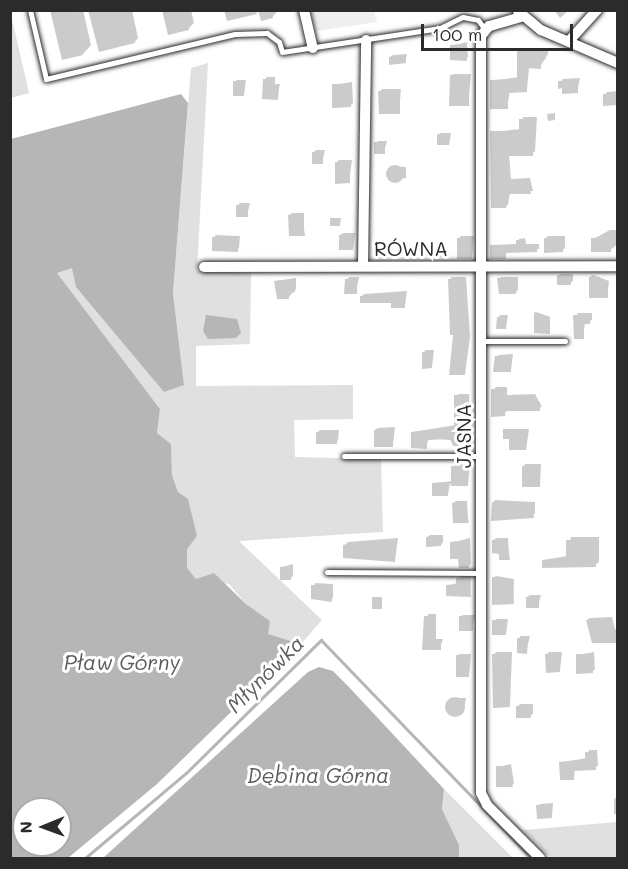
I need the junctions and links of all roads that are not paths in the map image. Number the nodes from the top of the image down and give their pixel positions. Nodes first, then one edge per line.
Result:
1 (30, 10) edge
2 (304, 10) edge
3 (591, 12) edge
4 (519, 14) edge
5 (484, 28) junction
6 (366, 40) junction
7 (569, 41) junction
8 (314, 48) junction
9 (618, 63) edge
10 (363, 266) junction
11 (481, 266) junction
12 (618, 266) edge
13 (204, 267) dead end
14 (481, 341) junction
15 (565, 341) dead end
16 (344, 456) dead end
17 (481, 456) junction
18 (327, 573) dead end
19 (481, 573) junction
20 (540, 858) edge

1 - 8 lane
2 - 8 street
3 - 7 street
4 - 5 street
4 - 7 street
5 - 6 lane
5 - 11 street, JASNA
6 - 8 lane
6 - 10 street
7 - 9 street
10 - 11 street, RÓWNA
10 - 13 street, RÓWNA
11 - 12 street, RÓWNA
11 - 14 street, JASNA
14 - 15 lane
14 - 17 street, JASNA
16 - 17 lane
17 - 19 street, JASNA
18 - 19 lane
19 - 20 street, JASNA

